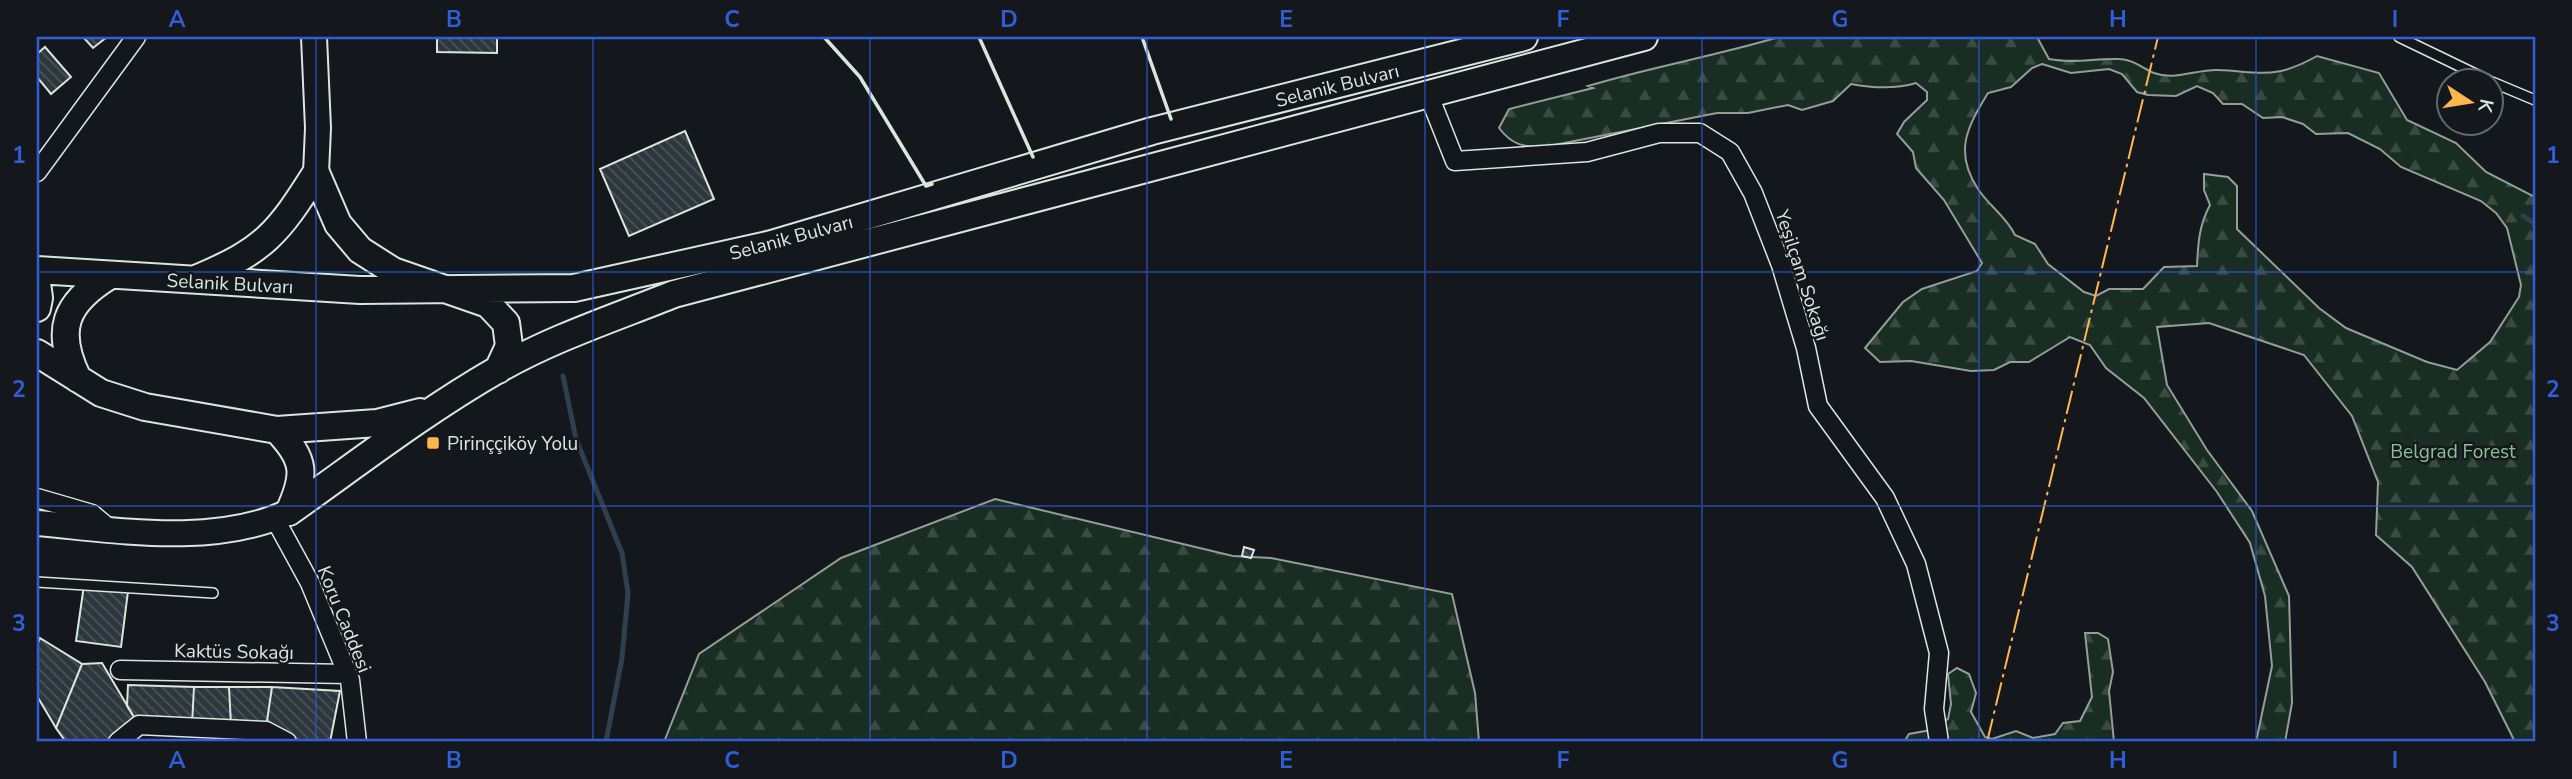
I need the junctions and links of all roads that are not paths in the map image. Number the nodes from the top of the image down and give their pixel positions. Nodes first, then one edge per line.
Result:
1 (136, 37) edge
2 (314, 37) edge
3 (1523, 37) edge
4 (1644, 37) edge
5 (2399, 37) edge
6 (2459, 66) edge
7 (2506, 88) edge
8 (1428, 93) junction
9 (2535, 100) edge
10 (37, 172) edge
11 (316, 173) junction
12 (37, 270) edge
13 (109, 276) junction
14 (191, 281) junction
15 (37, 283) edge
16 (449, 290) junction
17 (37, 308) edge
18 (37, 353) edge
19 (498, 370) junction
20 (78, 379) junction
21 (437, 408) junction
22 (277, 430) junction
23 (37, 498) edge
24 (282, 515) junction
25 (37, 523) edge
26 (111, 530) junction
27 (37, 582) edge
28 (213, 593) dead end
29 (120, 670) dead end
30 (347, 674) junction
31 (118, 742) edge
32 (288, 742) edge
33 (357, 742) edge
34 (1939, 742) edge

1 - 10 street
2 - 11 main road
3 - 16 main road, Selanik Bulvarı
4 - 8 main road, Selanik Bulvarı
5 - 6 lane
7 - 9 lane
8 - 19 main road, Selanik Bulvarı
8 - 34 street, Yeşilçam Sokağı
11 - 14 main road
11 - 16 main road
12 - 13 main road, Selanik Bulvarı
13 - 14 main road, Selanik Bulvarı
13 - 20 main road
14 - 16 main road, Selanik Bulvarı
15 - 17 main road
16 - 19 main road
18 - 20 main road
19 - 21 main road, Selanik Bulvarı
20 - 22 main road
21 - 22 main road
21 - 24 main road
22 - 24 main road
23 - 26 street
24 - 26 main road
24 - 30 street, Koru Caddesi
25 - 26 main road
27 - 28 lane
29 - 30 street, Kaktüs Sokağı
30 - 33 street, Koru Caddesi
31 - 32 street

